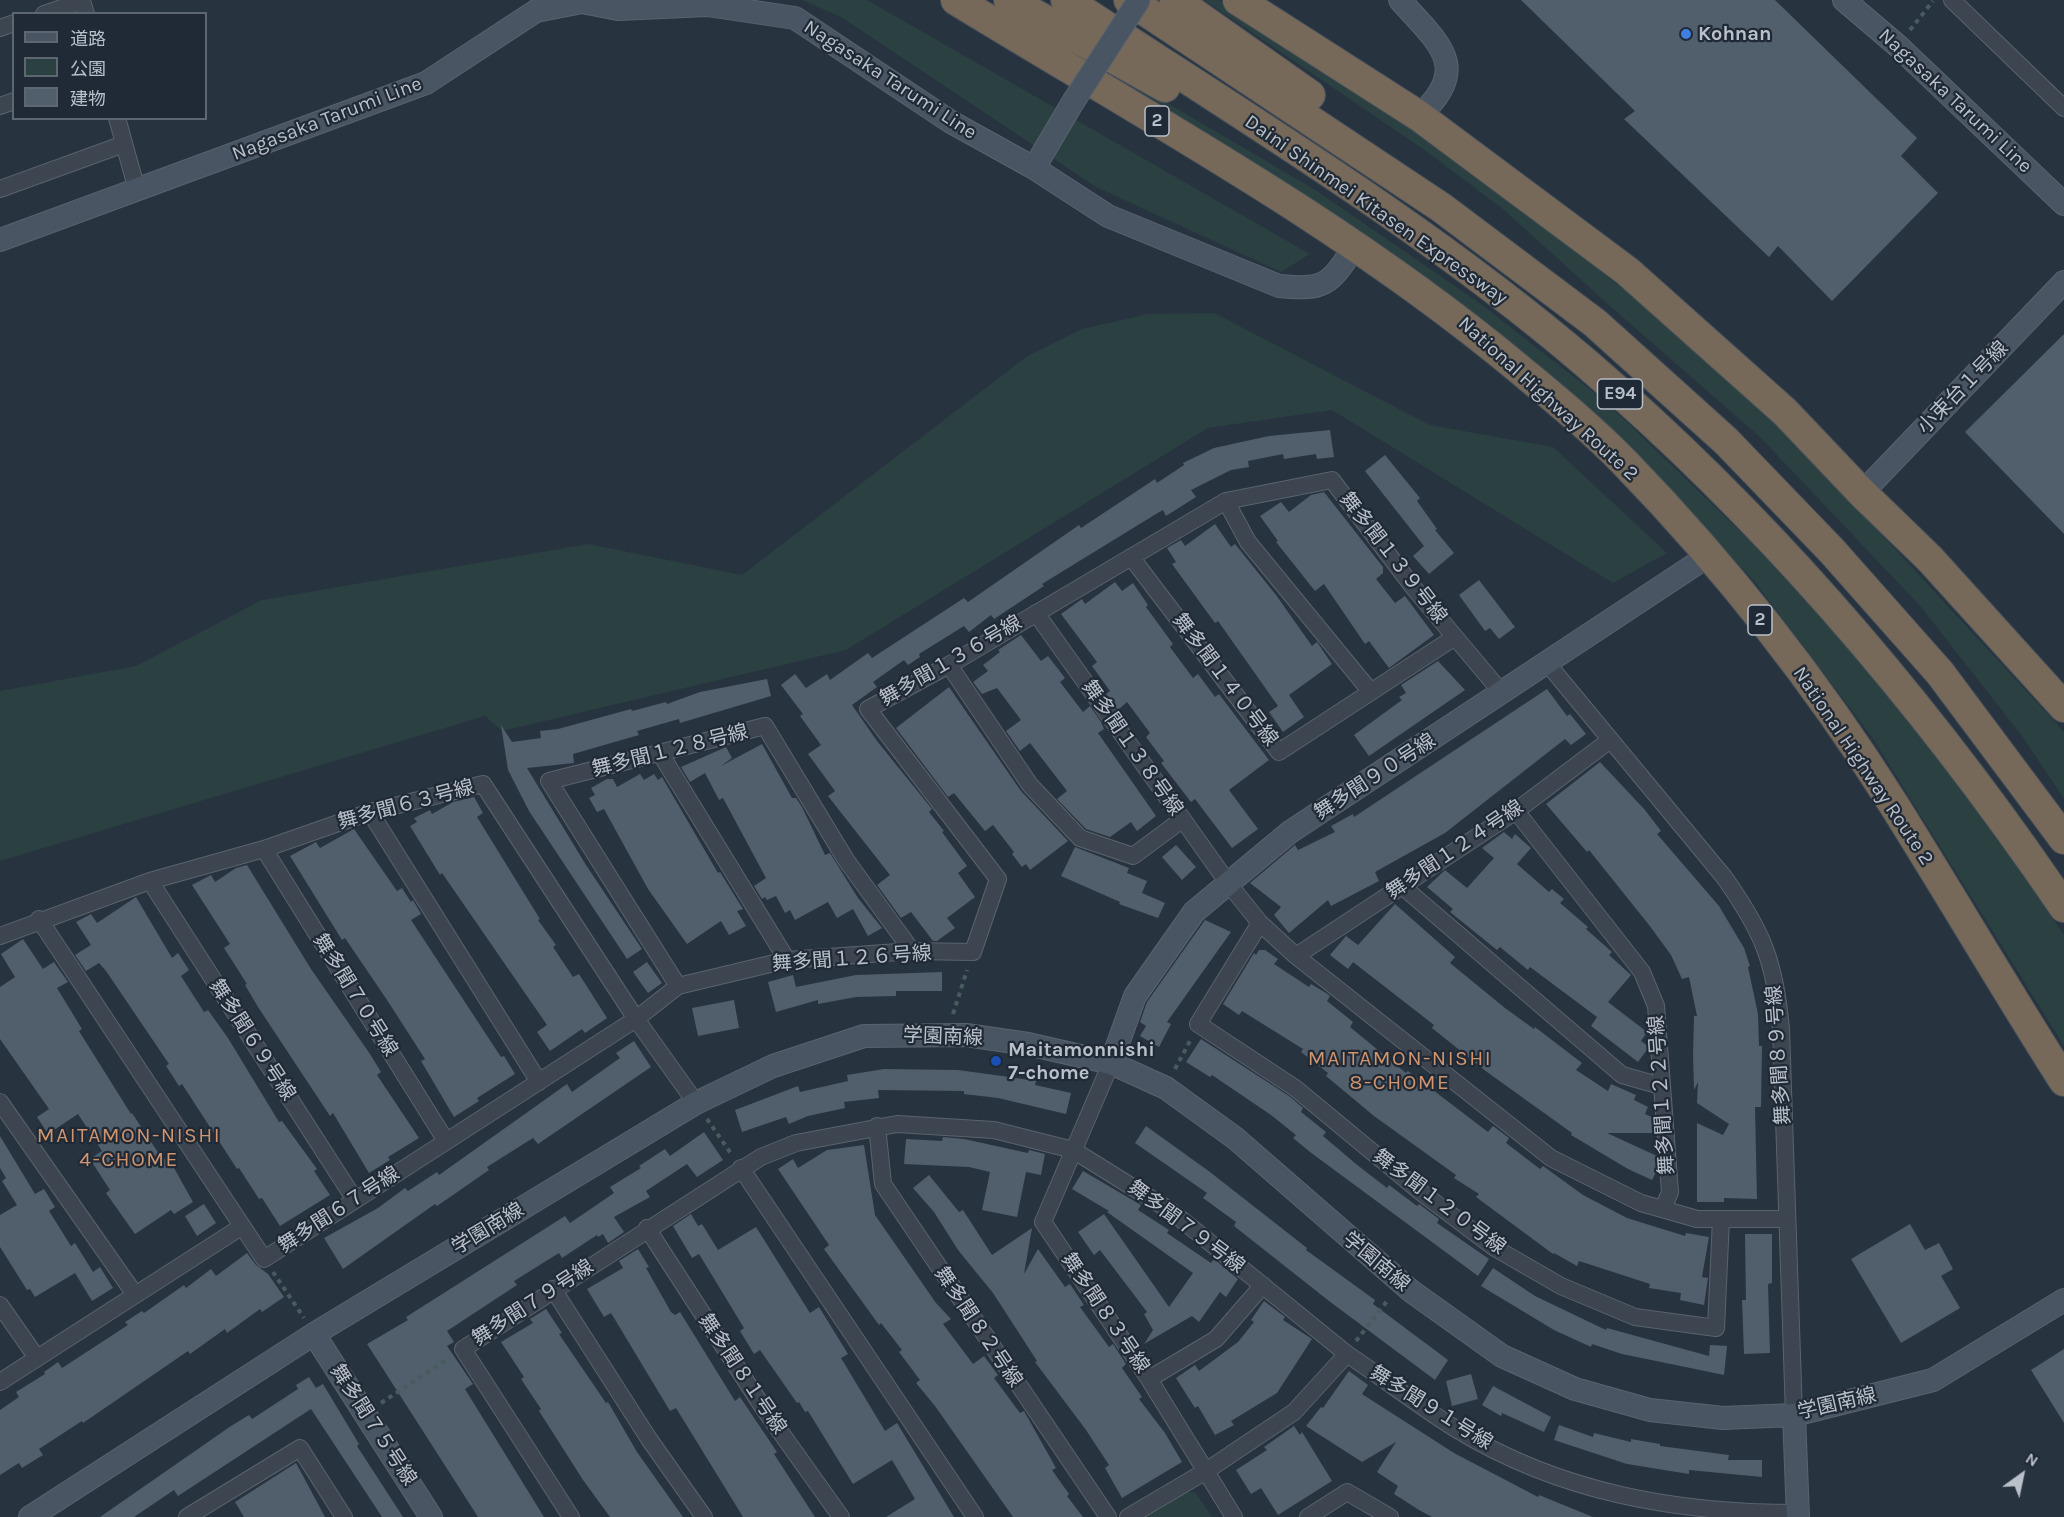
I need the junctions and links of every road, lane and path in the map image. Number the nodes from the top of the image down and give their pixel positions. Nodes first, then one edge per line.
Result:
1 (956, 0) edge
2 (1009, 0) edge
3 (1066, 0) edge
4 (1129, 0) edge
5 (1139, 0) edge
6 (1175, 0) edge
7 (1238, 0) edge
8 (1400, 0) edge
9 (1844, 0) edge
10 (1934, 0) edge
11 (1952, 0) edge
12 (50, 12) edge
13 (85, 12) edge
14 (1898, 46) junction
15 (2064, 108) edge
16 (1419, 116) junction
17 (118, 120) edge
18 (124, 144) junction
19 (1034, 168) junction
20 (0, 189) edge
21 (137, 190) junction
22 (1372, 202) junction
23 (2064, 204) edge
24 (0, 240) edge
25 (1356, 245) junction
26 (2064, 282) edge
27 (1595, 323) junction
28 (1862, 493) junction
29 (1226, 501) junction
30 (1131, 556) junction
31 (1708, 556) junction
32 (1036, 613) junction
33 (1455, 637) junction
34 (1547, 663) junction
35 (949, 665) junction
36 (1371, 692) junction
37 (1502, 693) junction
38 (2064, 707) edge
39 (1610, 740) junction
40 (660, 753) junction
41 (1516, 811) junction
42 (370, 812) junction
43 (1183, 819) junction
44 (2064, 839) edge
45 (264, 849) junction
46 (150, 880) junction
47 (1228, 883) junction
48 (1402, 885) junction
49 (2064, 907) edge
50 (39, 919) junction
51 (1260, 923) junction
52 (0, 936) edge
53 (912, 951) junction
54 (973, 952) junction
55 (1296, 956) junction
56 (788, 960) junction
57 (678, 986) junction
58 (636, 1019) junction
59 (1198, 1024) junction
60 (946, 1035) junction
61 (1110, 1063) junction
62 (2064, 1081) edge
63 (538, 1082) junction
64 (1661, 1086) junction
65 (1166, 1088) junction
66 (0, 1102) edge
67 (696, 1103) junction
68 (877, 1126) junction
69 (446, 1141) junction
70 (1073, 1150) junction
71 (741, 1168) junction
72 (355, 1200) junction
73 (1663, 1209) junction
74 (1721, 1219) junction
75 (1787, 1219) junction
76 (241, 1227) junction
77 (646, 1228) junction
78 (264, 1259) junction
79 (1401, 1283) junction
80 (1263, 1285) junction
81 (553, 1289) junction
82 (134, 1293) junction
83 (2064, 1300) edge
84 (0, 1305) edge
85 (314, 1334) junction
86 (463, 1349) junction
87 (1347, 1353) junction
88 (37, 1358) junction
89 (1149, 1379) junction
90 (0, 1382) edge
91 (365, 1413) junction
92 (1794, 1415) junction
93 (1206, 1471) junction
94 (205, 1512) edge
95 (1731, 1515) edge
96 (1798, 1515) edge
97 (30, 1517) edge
98 (188, 1517) edge
99 (344, 1517) edge
100 (431, 1517) edge
101 (571, 1517) edge
102 (704, 1517) edge
103 (841, 1517) edge
104 (975, 1517) edge
105 (1108, 1517) edge
106 (1128, 1517) edge
107 (1234, 1517) edge
108 (1308, 1517) edge
109 (1390, 1517) edge

1 - 25 highway, National Highway Route 2 / 2
2 - 22 highway
3 - 22 highway, Daini Shinmei Kitasen Expressway / E94
4 - 27 highway, Daini Shinmei Kitasen Expressway / E94
5 - 19 street, bridge
6 - 27 highway
7 - 16 highway
8 - 16 street
9 - 14 street, Nagasaka Tarumi Line
10 - 14 path
11 - 15 street
12 - 13 street
14 - 23 street, Nagasaka Tarumi Line
16 - 28 highway
17 - 18 street
18 - 20 street
18 - 21 street
19 - 21 street, Nagasaka Tarumi Line
19 - 25 street, Nagasaka Tarumi Line
21 - 24 street, Nagasaka Tarumi Line
22 - 49 highway, Daini Shinmei Kitasen Expressway / E94
25 - 31 highway, National Highway Route 2 / 2
26 - 28 street, 小束台１号線
27 - 44 highway, Daini Shinmei Kitasen Expressway / E94
28 - 38 highway
29 - 30 street, 舞多聞１３９号線
29 - 33 street, 舞多聞１３９号線
29 - 36 street
30 - 32 street, 舞多聞１３６号線
30 - 36 street, 舞多聞１４０号線
31 - 34 street, 舞多聞９０号線
31 - 62 highway, National Highway Route 2 / 2
32 - 35 street, 舞多聞１３６号線
32 - 43 street, 舞多聞１３８号線
33 - 36 street, 舞多聞１４０号線
33 - 37 street, 舞多聞１３９号線
34 - 37 street, 舞多聞９０号線
34 - 39 street, 舞多聞８９号線
35 - 43 street
35 - 54 street, 舞多聞１３６号線
37 - 47 street, 舞多聞９０号線
39 - 41 street, 舞多聞１２４号線
39 - 75 street, 舞多聞８９号線
40 - 53 street, 舞多聞１２８号線
40 - 56 street
40 - 57 street, 舞多聞１２８号線
41 - 48 street, 舞多聞１２４号線
41 - 64 street, 舞多聞１２２号線
42 - 45 street, 舞多聞６３号線
42 - 58 street, 舞多聞６３号線
42 - 63 street
43 - 47 street, 舞多聞１３８号線
45 - 46 street, 舞多聞６３号線
45 - 69 street, 舞多聞７０号線
46 - 50 street, 舞多聞６３号線
46 - 72 street, 舞多聞６９号線
47 - 51 street, 舞多聞１３８号線
47 - 61 street, 舞多聞９０号線
48 - 55 street, 舞多聞１２４号線
48 - 64 street
50 - 52 street, 舞多聞６３号線
50 - 76 street, 舞多聞６７号線
51 - 55 street, 舞多聞１３８号線
51 - 59 street
53 - 54 street, 舞多聞１２６号線
53 - 56 street, 舞多聞１２６号線
54 - 60 path
55 - 73 street, 舞多聞１３８号線
56 - 57 street, 舞多聞１２６号線
57 - 58 street, 舞多聞１２６号線
58 - 63 street, 舞多聞６７号線
58 - 67 street, 舞多聞６３号線
59 - 65 path
59 - 74 street, 舞多聞１２０号線
60 - 61 street, 学園南線
60 - 67 street, 学園南線
61 - 65 street, 学園南線
61 - 70 street
63 - 69 street, 舞多聞６７号線
64 - 73 street, 舞多聞１２２号線
65 - 79 street, 学園南線
66 - 82 street
67 - 71 path
67 - 85 street, 学園南線
68 - 70 street, 舞多聞７９号線
68 - 71 street, 舞多聞７９号線
68 - 105 street, 舞多聞８２号線
69 - 72 street, 舞多聞６７号線
70 - 80 street, 舞多聞７９号線
70 - 89 street, 舞多聞８３号線
71 - 77 street, 舞多聞７９号線
71 - 104 street
72 - 78 street, 舞多聞６７号線
73 - 74 street, 舞多聞１３８号線
74 - 75 street, 舞多聞１３８号線
75 - 92 street, 舞多聞８９号線
76 - 78 street, 舞多聞６７号線
76 - 82 street
77 - 81 street, 舞多聞７９号線
77 - 103 street, 舞多聞８１号線
78 - 85 path
79 - 87 path
79 - 92 street, 学園南線
80 - 87 street, 舞多聞７９号線
80 - 89 street
81 - 86 street, 舞多聞７９号線
81 - 102 street
82 - 88 street
83 - 92 street, 学園南線
84 - 88 street
85 - 91 street, 舞多聞７５号線
85 - 97 street, 学園南線
86 - 91 path
86 - 101 street, 舞多聞７９号線
87 - 93 street
87 - 95 street, 舞多聞９１号線
88 - 90 street
89 - 93 street, 舞多聞８３号線
91 - 100 street, 舞多聞７５号線
92 - 96 street
93 - 106 street
93 - 107 street
94 - 98 street
94 - 99 street
95 - 96 street, 舞多聞９１号線
108 - 109 street

